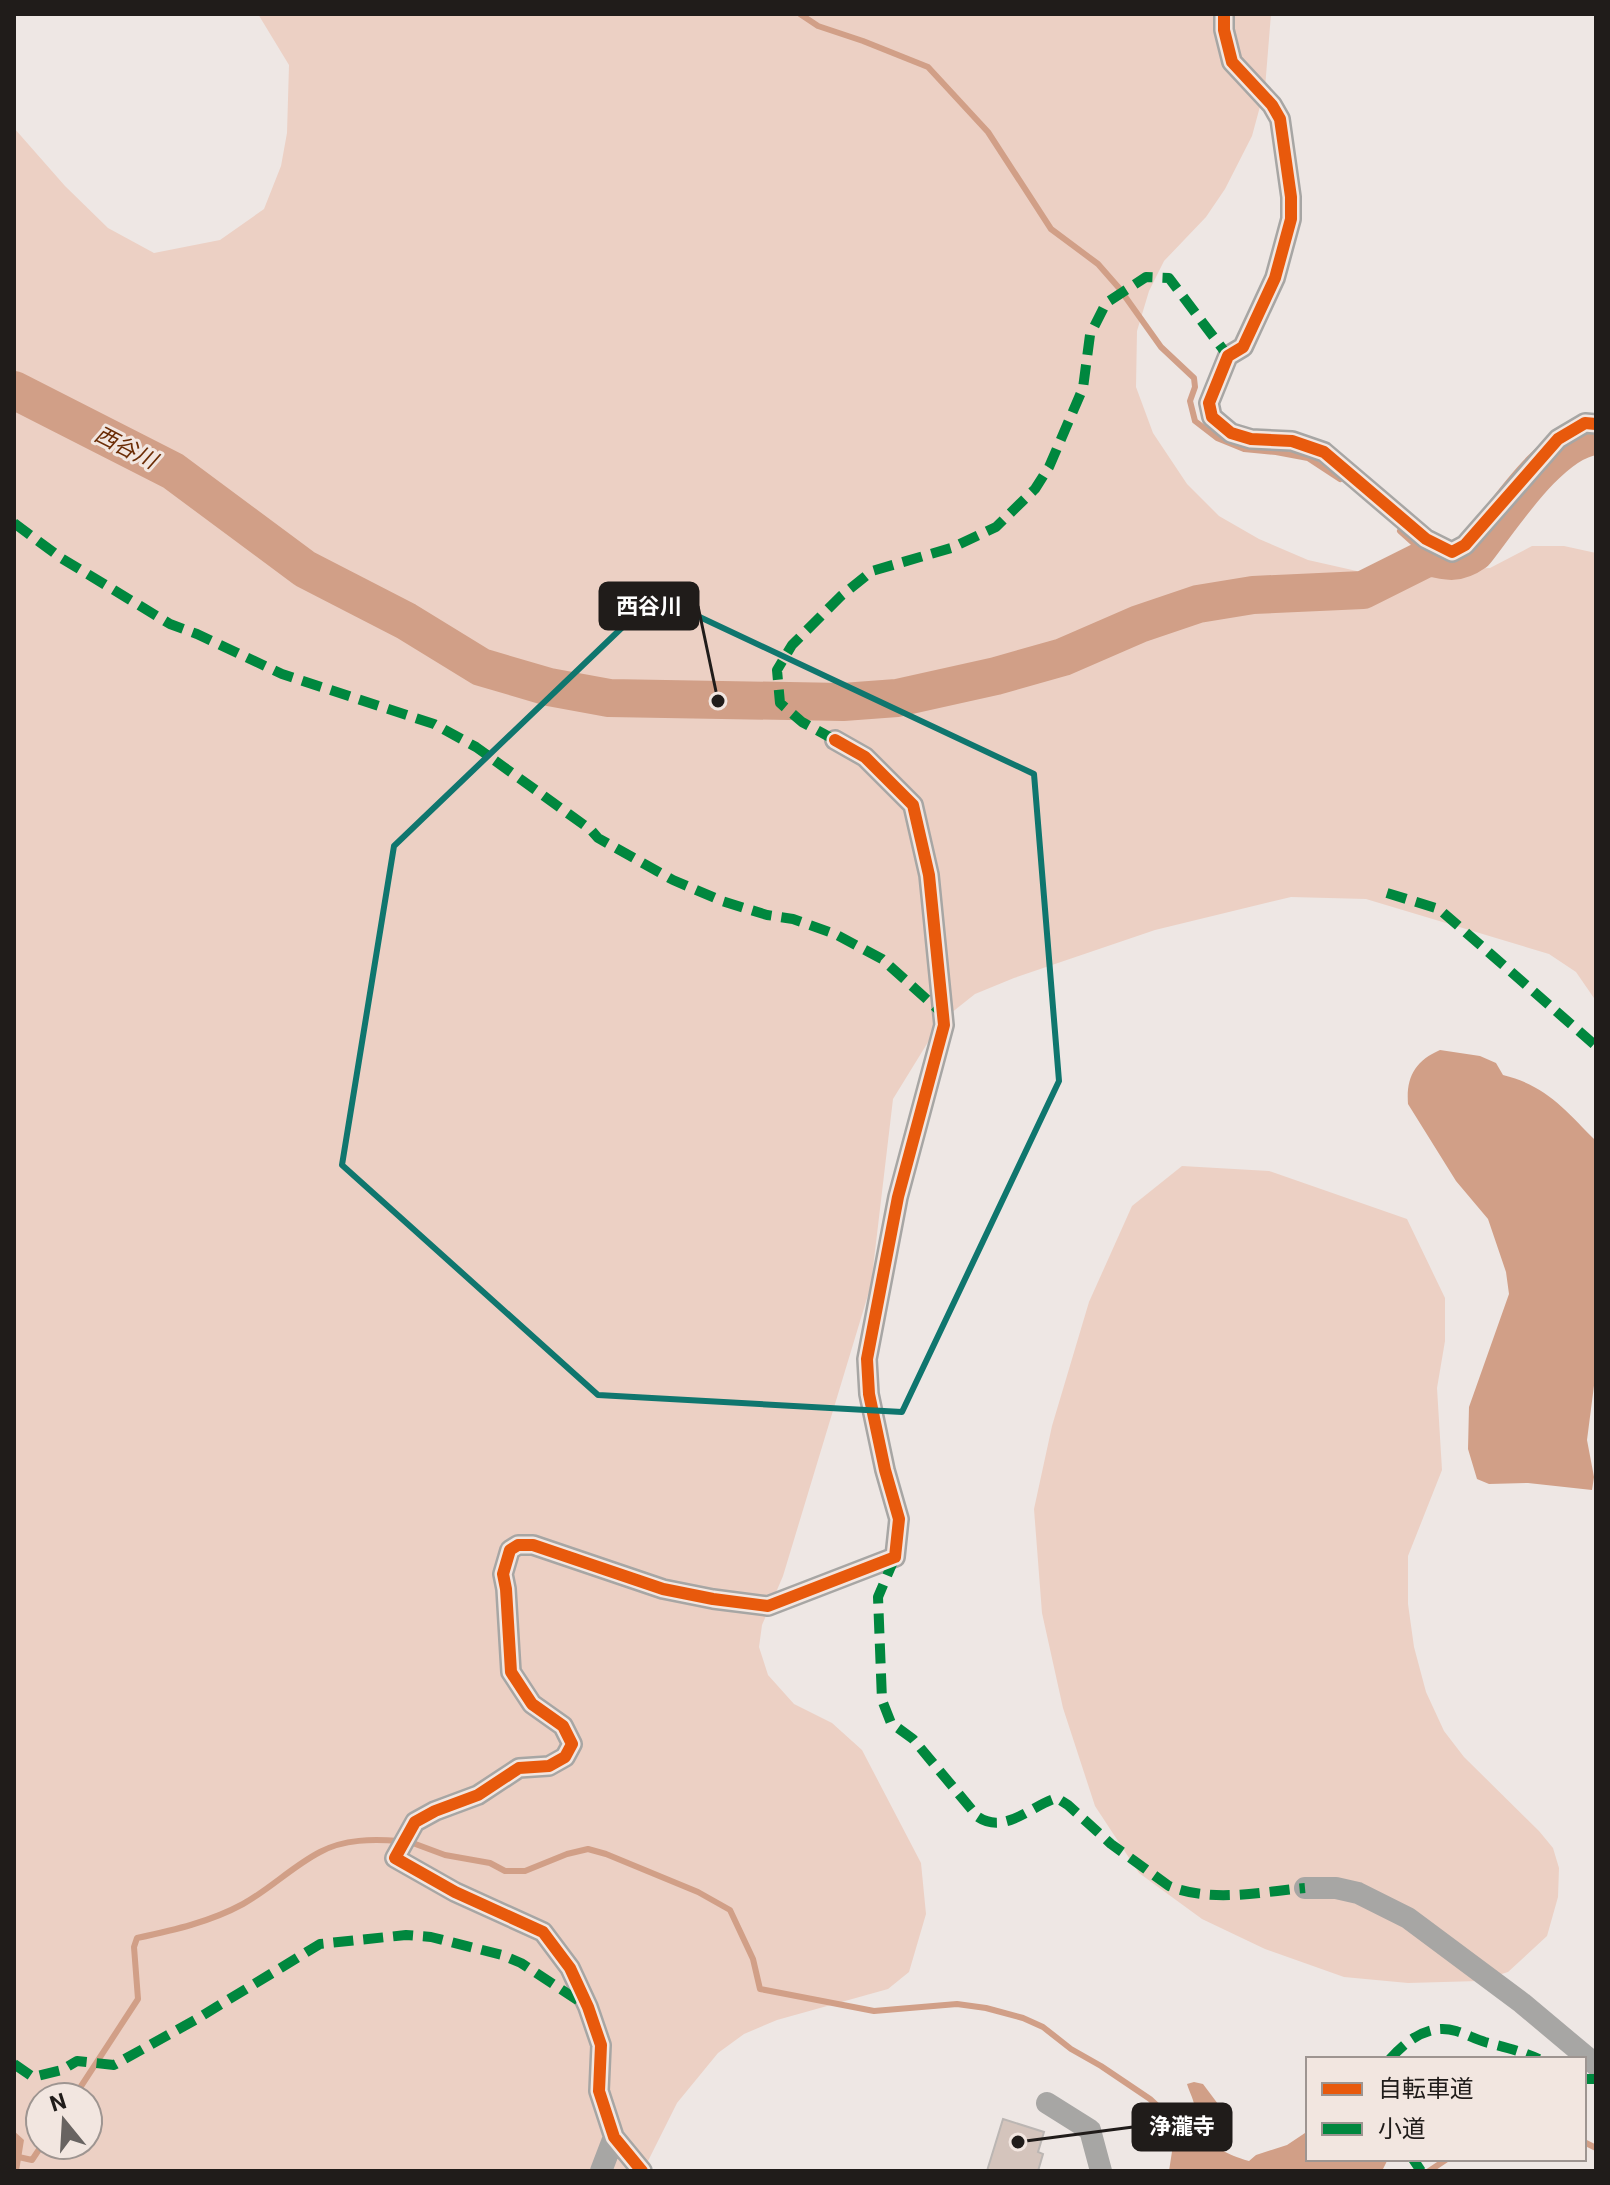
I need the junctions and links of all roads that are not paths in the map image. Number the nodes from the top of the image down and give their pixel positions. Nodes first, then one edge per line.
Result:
1 (1224, 14) edge
2 (1596, 424) edge
3 (835, 740) dead end
4 (1305, 1888) dead end
5 (1596, 2065) edge
6 (1047, 2103) dead end
7 (614, 2137) junction
8 (601, 2171) edge
9 (642, 2171) edge
10 (1101, 2171) edge

1 - 2 street
3 - 7 street
4 - 5 street
6 - 10 street
7 - 8 street
7 - 9 street

